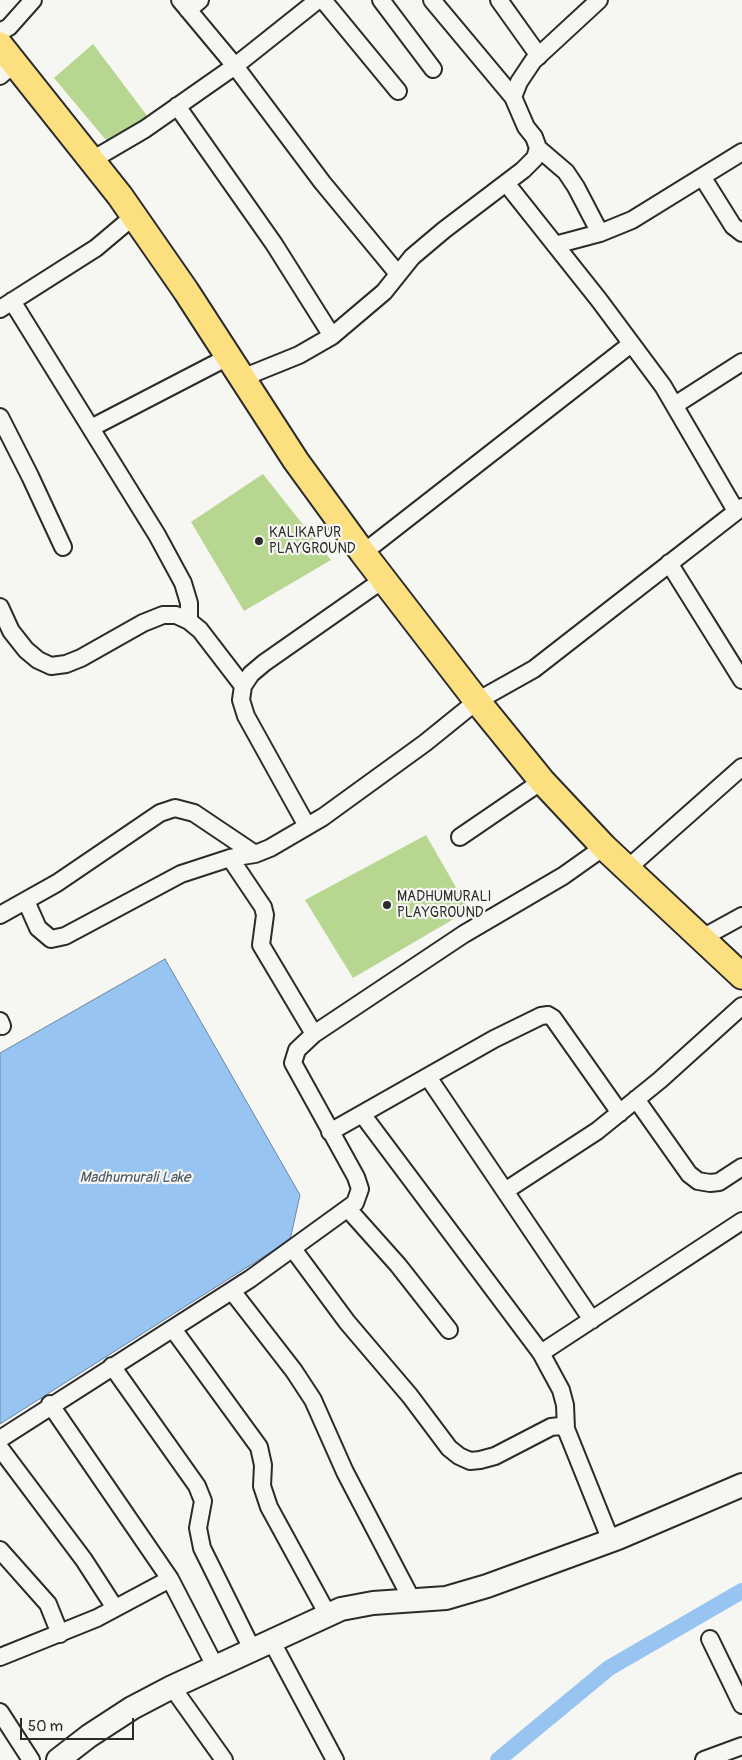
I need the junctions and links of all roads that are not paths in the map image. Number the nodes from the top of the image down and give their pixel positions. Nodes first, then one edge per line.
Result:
1 (34, 0) edge
2 (318, 0) edge
3 (323, 0) edge
4 (382, 0) edge
5 (432, 0) edge
6 (498, 0) edge
7 (600, 0) edge
8 (189, 3) edge
9 (0, 32) edge
10 (539, 56) junction
11 (5, 61) edge
12 (235, 66) junction
13 (433, 69) dead end
14 (398, 91) dead end
15 (513, 97) junction
16 (177, 106) junction
17 (538, 148) junction
18 (742, 152) edge
19 (92, 160) junction
20 (703, 178) junction
21 (506, 183) junction
22 (134, 216) junction
23 (600, 233) junction
24 (742, 233) edge
25 (556, 245) junction
26 (398, 274) junction
27 (6, 305) edge
28 (332, 336) junction
29 (631, 344) junction
30 (228, 357) junction
31 (742, 362) edge
32 (242, 378) junction
33 (675, 405) junction
34 (0, 417) edge
35 (91, 428) junction
36 (739, 509) edge
37 (63, 547) dead end
38 (363, 553) junction
39 (668, 563) junction
40 (384, 580) junction
41 (0, 607) edge
42 (190, 621) junction
43 (742, 680) edge
44 (243, 686) junction
45 (478, 701) junction
46 (742, 767) edge
47 (542, 781) junction
48 (307, 826) junction
49 (460, 837) dead end
50 (604, 847) junction
51 (255, 854) junction
52 (230, 858) junction
53 (628, 868) junction
54 (26, 901) junction
55 (0, 915) edge
56 (742, 916) edge
57 (702, 938) junction
58 (742, 976) edge
59 (742, 1006) edge
60 (314, 1034) junction
61 (428, 1077) junction
62 (636, 1100) junction
63 (620, 1113) junction
64 (362, 1114) junction
65 (330, 1132) junction
66 (742, 1167) edge
67 (505, 1191) junction
68 (348, 1209) junction
69 (742, 1221) edge
70 (293, 1249) junction
71 (232, 1290) junction
72 (592, 1320) junction
73 (173, 1329) junction
74 (449, 1330) dead end
75 (541, 1353) junction
76 (112, 1366) junction
77 (50, 1404) junction
78 (566, 1429) junction
79 (0, 1439) edge
80 (0, 1448) edge
81 (742, 1486) edge
82 (611, 1541) junction
83 (0, 1550) edge
84 (170, 1580) junction
85 (413, 1602) junction
86 (115, 1608) junction
87 (328, 1614) junction
88 (60, 1634) junction
89 (710, 1639) dead end
90 (261, 1644) junction
91 (0, 1657) edge
92 (214, 1666) junction
93 (172, 1687) junction
94 (742, 1705) edge
95 (0, 1712) edge
96 (742, 1746) edge
97 (71, 1756) edge
98 (31, 1760) edge
99 (224, 1760) edge
100 (336, 1760) edge
101 (704, 1760) edge

1 - 9 street
2 - 12 street
3 - 14 street
4 - 13 street
5 - 15 street
6 - 10 street
7 - 10 street
8 - 12 street
10 - 15 street
11 - 19 main road
12 - 16 street
12 - 26 street
15 - 17 street
16 - 19 street
16 - 28 street
17 - 21 street
17 - 23 street
18 - 20 street
19 - 22 main road
20 - 23 street
20 - 24 street
21 - 25 street
21 - 26 street
22 - 27 street
22 - 30 main road
23 - 25 street
25 - 29 street
26 - 28 street
27 - 35 street
28 - 32 street
29 - 33 street
29 - 38 street
30 - 32 main road
30 - 35 street
31 - 33 street
32 - 38 main road
33 - 36 street
34 - 37 street
35 - 42 street
36 - 39 street
38 - 40 main road
39 - 43 street
39 - 45 street
40 - 44 street
40 - 45 main road
41 - 42 street
42 - 44 street
44 - 48 street
45 - 47 main road
45 - 48 street
46 - 53 street
47 - 49 street
47 - 50 main road
48 - 51 street
50 - 53 main road
50 - 60 street
51 - 52 street
51 - 54 street
52 - 54 street
52 - 60 street
53 - 57 main road
54 - 55 street
56 - 57 street
57 - 58 main road
59 - 62 street
60 - 65 street
61 - 63 street
61 - 64 street
61 - 67 street
62 - 63 street
62 - 66 street
63 - 67 street
64 - 65 street
64 - 75 street
65 - 68 street
67 - 72 street
68 - 70 street
68 - 74 street
69 - 72 street
70 - 71 street
70 - 78 street
71 - 73 street
71 - 85 street
72 - 75 street
73 - 76 street
73 - 87 street
75 - 78 street
76 - 77 street
76 - 90 street
77 - 79 street
77 - 84 street
78 - 82 street
80 - 86 street
81 - 82 street
82 - 85 street
83 - 88 street
84 - 86 street
84 - 92 street
85 - 87 street
86 - 88 street
87 - 90 street
88 - 91 street
89 - 94 street
90 - 92 street
90 - 100 street
92 - 93 street
93 - 97 street
93 - 99 street
95 - 98 street
96 - 101 street

